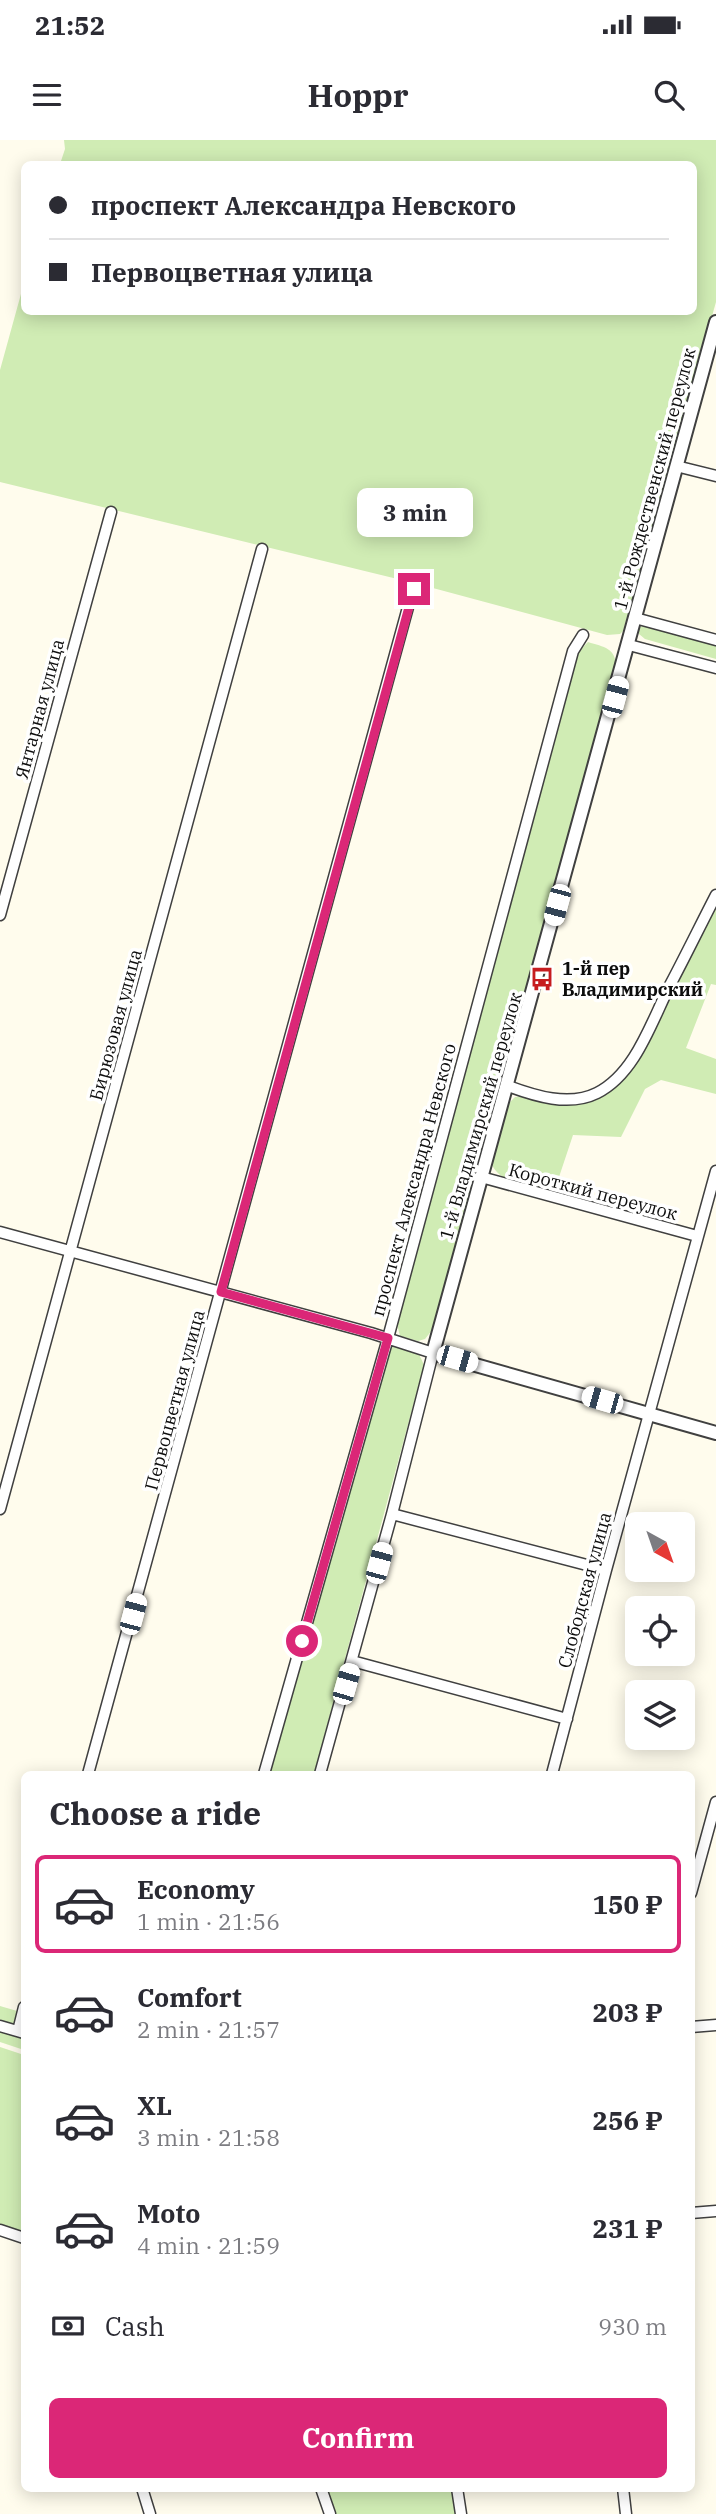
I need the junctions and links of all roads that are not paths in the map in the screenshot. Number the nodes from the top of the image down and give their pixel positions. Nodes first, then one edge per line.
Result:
1 (716, 322) edge
2 (676, 466) junction
3 (716, 476) edge
4 (111, 512) dead end
5 (262, 549) dead end
6 (414, 589) dead end
7 (635, 618) junction
8 (583, 635) dead end
9 (716, 640) edge
10 (629, 645) junction
11 (716, 668) edge
12 (716, 895) edge
13 (0, 915) edge
14 (508, 1086) junction
15 (716, 1171) edge
16 (481, 1177) junction
17 (0, 1232) edge
18 (697, 1236) junction
19 (70, 1251) junction
20 (221, 1292) junction
21 (388, 1338) junction
22 (433, 1353) junction
23 (650, 1414) junction
24 (716, 1433) edge
25 (0, 1509) edge
26 (392, 1514) junction
27 (606, 1570) junction
28 (352, 1661) junction
29 (567, 1719) junction
30 (89, 1771) edge
31 (265, 1771) edge
32 (321, 1771) edge
33 (553, 1771) edge
34 (716, 1802) edge
35 (695, 1879) edge
36 (716, 2025) edge
37 (0, 2026) edge
38 (695, 2027) edge
39 (21, 2032) edge
40 (716, 2211) edge
41 (695, 2213) edge
42 (0, 2230) edge
43 (21, 2237) edge
44 (143, 2492) edge
45 (322, 2492) edge
46 (458, 2492) edge
47 (623, 2492) edge
48 (150, 2514) edge
49 (330, 2514) edge
50 (461, 2514) edge
51 (626, 2514) edge

1 - 2 street, 1-й Рождественский переулок
2 - 3 street
2 - 7 street, 1-й Рождественский переулок
4 - 13 street, Янтарная улица
5 - 19 street, Бирюзовая улица
6 - 20 street, Первоцветная улица
7 - 9 street
7 - 10 street, 1-й Рождественский переулок
8 - 21 street, проспект Александра Невского
10 - 11 street
10 - 14 street, 1-й Владимирский переулок
12 - 14 street
14 - 16 street, 1-й Владимирский переулок
15 - 18 street, Слободская улица
16 - 18 street, Короткий переулок
16 - 22 street, 1-й Владимирский переулок
17 - 19 street
18 - 23 street, Слободская улица
19 - 20 street
19 - 25 street, Бирюзовая улица
20 - 21 street
20 - 30 street, Первоцветная улица
21 - 22 street
21 - 31 street, проспект Александра Невского
22 - 23 street
22 - 26 street
23 - 24 street
23 - 27 street, Слободская улица
26 - 27 street
26 - 28 street
27 - 29 street, Слободская улица
28 - 29 street
28 - 32 street
29 - 33 street, Слободская улица
34 - 35 street
36 - 38 street
37 - 39 street
40 - 41 street
42 - 43 street
44 - 48 street
45 - 49 street
46 - 50 street
47 - 51 street

